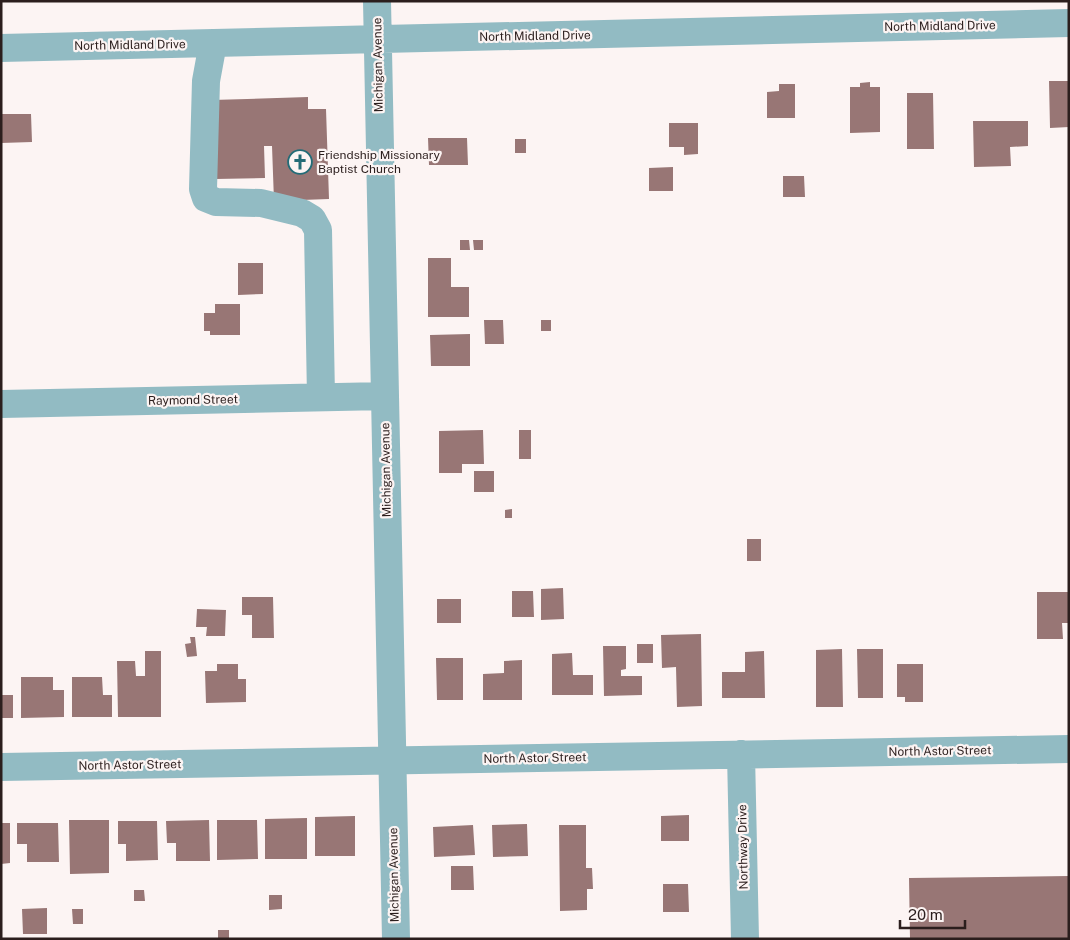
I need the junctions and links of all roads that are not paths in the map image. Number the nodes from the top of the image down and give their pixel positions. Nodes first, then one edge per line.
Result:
1 (376, 1) edge
2 (1069, 24) edge
3 (377, 40) junction
4 (213, 43) junction
5 (1, 48) edge
6 (385, 396) junction
7 (321, 398) junction
8 (1, 404) edge
9 (1069, 749) edge
10 (741, 754) junction
11 (392, 760) junction
12 (1, 767) edge
13 (396, 939) edge
14 (745, 939) edge

1 - 3 street, Michigan Avenue
2 - 3 street, North Midland Drive
3 - 4 street, North Midland Drive
3 - 6 street, Michigan Avenue
4 - 5 street, North Midland Drive
4 - 7 street
6 - 7 street, Raymond Street
6 - 11 street, Michigan Avenue
7 - 8 street, Raymond Street
9 - 10 street, North Astor Street
10 - 11 street, North Astor Street
10 - 14 street, Northway Drive
11 - 12 street, North Astor Street
11 - 13 street, Michigan Avenue

